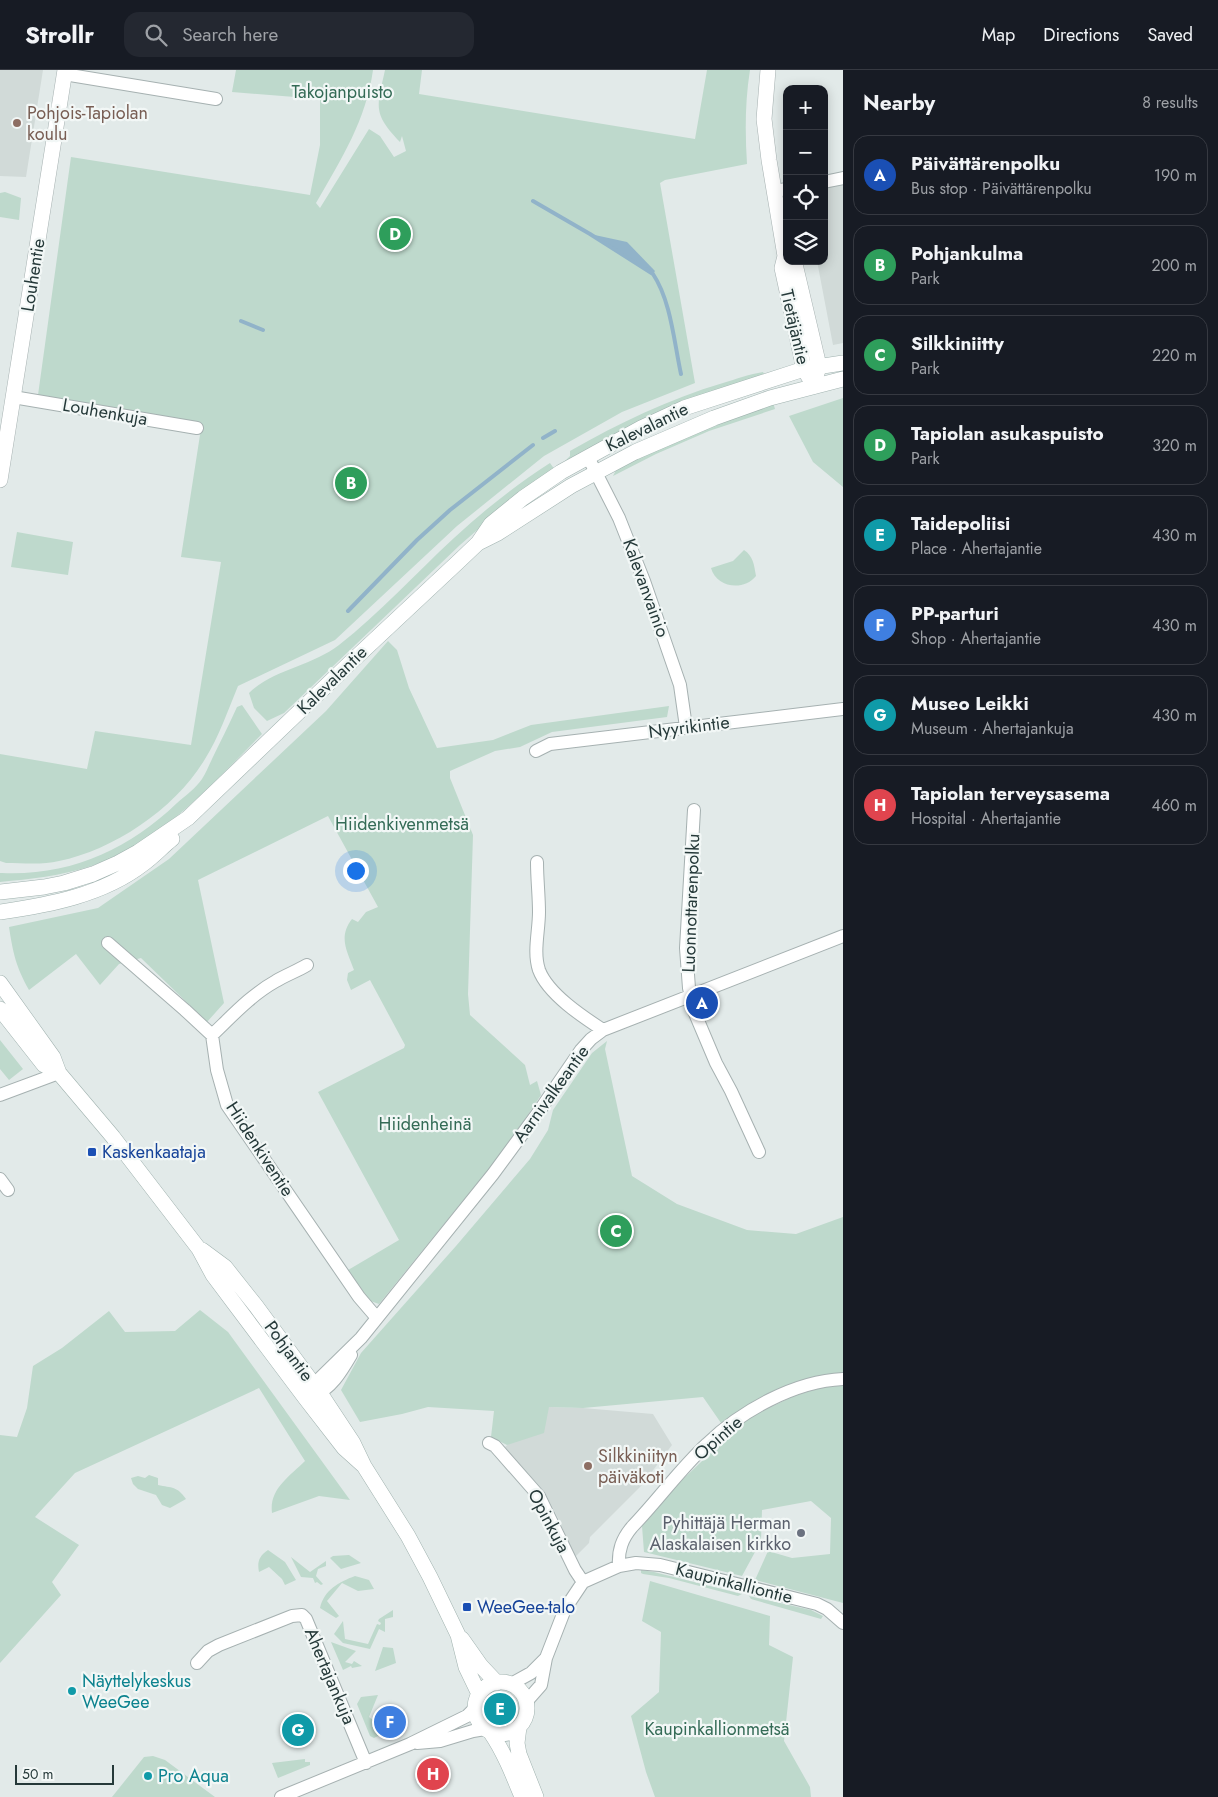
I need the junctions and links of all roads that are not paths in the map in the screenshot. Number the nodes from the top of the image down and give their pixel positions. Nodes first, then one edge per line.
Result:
1 (768, 70) edge
2 (65, 72) edge
3 (216, 99) dead end
4 (843, 178) edge
5 (828, 181) edge
6 (780, 190) edge
7 (784, 220) edge
8 (784, 265) edge
9 (794, 265) edge
10 (843, 363) edge
11 (819, 366) junction
12 (804, 369) junction
13 (843, 378) edge
14 (814, 386) junction
15 (13, 397) junction
16 (198, 428) dead end
17 (2, 450) edge
18 (588, 457) junction
19 (596, 472) junction
20 (0, 480) edge
21 (478, 543) junction
22 (843, 709) edge
23 (686, 726) junction
24 (536, 751) dead end
25 (694, 810) dead end
26 (188, 818) junction
27 (537, 862) dead end
28 (0, 892) edge
29 (0, 912) edge
30 (843, 936) edge
31 (108, 943) dead end
32 (307, 965) dead end
33 (0, 983) edge
34 (690, 996) junction
35 (0, 1009) edge
36 (603, 1030) junction
37 (212, 1035) junction
38 (59, 1073) junction
39 (0, 1095) edge
40 (759, 1152) dead end
41 (199, 1249) junction
42 (377, 1318) junction
43 (843, 1379) edge
44 (317, 1389) junction
45 (306, 1399) junction
46 (489, 1443) dead end
47 (364, 1466) junction
48 (619, 1566) junction
49 (583, 1582) junction
50 (843, 1623) edge
51 (458, 1635) junction
52 (546, 1658) junction
53 (197, 1663) dead end
54 (504, 1684) junction
55 (476, 1701) junction
56 (526, 1702) junction
57 (520, 1727) junction
58 (488, 1731) junction
59 (410, 1744) junction
60 (366, 1762) junction
61 (281, 1797) edge
62 (522, 1797) edge
63 (536, 1797) edge

1 - 6 main road, Tietäjäntie
2 - 3 street
2 - 15 main road, Louhentie
4 - 5 street
6 - 7 main road, Tietäjäntie
8 - 12 main road, Tietäjäntie
9 - 11 main road, Tietäjäntie
10 - 11 main road, Kalevalantie
11 - 12 main road, Kalevalantie
11 - 14 main road, Tietäjäntie
12 - 14 main road, Tietäjäntie
12 - 18 main road, Kalevalantie
13 - 14 main road, Kalevalantie
14 - 19 main road, Kalevalantie
15 - 16 street, Louhenkuja
15 - 17 main road, Louhentie
17 - 20 main road, Louhentie
18 - 19 street, Kalevanvainio
18 - 21 main road, Kalevalantie
19 - 21 main road, Kalevalantie
19 - 23 street, Kalevanvainio
21 - 26 main road, Kalevalantie
22 - 23 street, Nyyrikintie
23 - 24 street, Nyyrikintie
25 - 34 street, Luonnottarenpolku
26 - 28 main road, Kalevalantie
26 - 29 main road, Kalevalantie
27 - 36 street
30 - 34 street, Aarnivalkeantie
31 - 37 street
32 - 37 street
33 - 38 main road, Pohjantie
34 - 36 street, Aarnivalkeantie
34 - 40 street, Luonnottarenpolku
35 - 38 main road, Pohjantie
36 - 42 street, Aarnivalkeantie
37 - 42 street, Hiidenkiventie
38 - 39 street
38 - 41 main road, Pohjantie
41 - 44 main road, Pohjantie
41 - 45 main road, Pohjantie
42 - 44 street, Aarnivalkeantie
43 - 48 street, Opintie
44 - 45 street, Aarnivalkeantie
44 - 47 main road, Pohjantie
45 - 47 main road, Pohjantie
46 - 49 street, Opinkuja
47 - 51 main road, Pohjantie
48 - 49 street
48 - 50 street, Kaupinkalliontie
49 - 52 street
51 - 54 main road, Pohjantie
51 - 55 main road, Pohjantie
52 - 54 street
52 - 56 street
53 - 60 street, Ahertajankuja
54 - 55 main road
54 - 56 main road
55 - 58 main road
55 - 59 street
56 - 57 main road
57 - 58 main road
57 - 63 main road
58 - 59 street
58 - 62 main road
59 - 60 street
60 - 61 street

